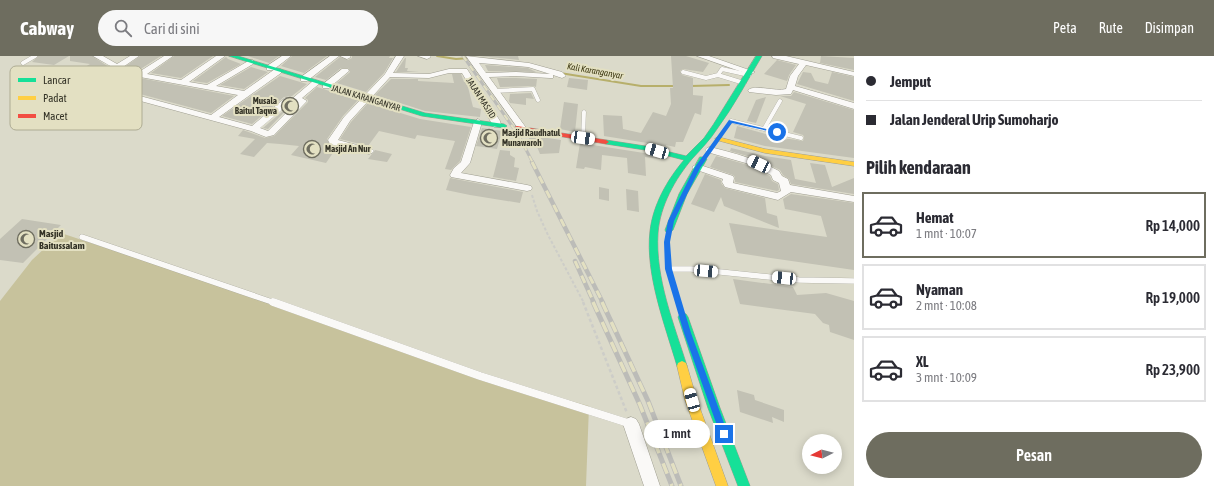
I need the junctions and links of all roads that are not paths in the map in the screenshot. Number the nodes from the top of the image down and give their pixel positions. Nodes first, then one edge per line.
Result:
1 (35, 56) edge
2 (135, 56) edge
3 (170, 56) edge
4 (220, 56) edge
5 (232, 56) edge
6 (287, 56) edge
7 (335, 56) edge
8 (400, 56) edge
9 (701, 56) edge
10 (776, 56) edge
11 (100, 57) edge
12 (471, 58) edge
13 (766, 58) edge
14 (248, 59) edge
15 (23, 63) dead end
16 (803, 64) junction
17 (115, 66) edge
18 (119, 66) edge
19 (274, 70) junction
20 (345, 71) dead end
21 (684, 72) dead end
22 (142, 74) edge
23 (854, 74) edge
24 (142, 75) edge
25 (388, 75) junction
26 (483, 75) junction
27 (718, 75) junction
28 (748, 77) junction
29 (304, 79) junction
30 (182, 83) junction
31 (316, 83) junction
32 (755, 84) dead end
33 (326, 86) junction
34 (209, 87) junction
35 (790, 87) junction
36 (495, 91) junction
37 (245, 94) junction
38 (142, 98) edge
39 (296, 99) junction
40 (366, 99) junction
41 (538, 100) dead end
42 (780, 101) dead end
43 (854, 106) edge
44 (737, 107) junction
45 (584, 112) dead end
46 (213, 117) junction
47 (731, 121) junction
48 (478, 122) junction
49 (500, 126) joint
50 (254, 129) junction
51 (520, 129) joint
52 (764, 129) junction
53 (583, 138) junction
54 (801, 138) dead end
55 (718, 139) junction
56 (710, 150) junction
57 (369, 151) dead end
58 (688, 159) junction
59 (854, 164) edge
60 (697, 167) junction
61 (526, 188) road end
62 (786, 188) junction
63 (854, 199) edge
64 (82, 237) dead end
65 (667, 242) dead end
66 (669, 269) dead end
67 (854, 281) edge
68 (679, 305) dead end
69 (631, 424) joint
70 (652, 486) edge
71 (722, 486) edge
72 (744, 486) edge

1 - 15 lane
2 - 18 street
3 - 22 street
4 - 30 street
5 - 14 main road, JALAN KARANGANYAR
6 - 19 street
7 - 29 street
8 - 25 street
9 - 28 street
10 - 16 street
11 - 17 street
12 - 26 street
12 - 26 street
13 - 28 main road
14 - 19 main road, JALAN KARANGANYAR
14 - 34 street
16 - 23 street
16 - 35 street
19 - 29 main road, JALAN KARANGANYAR
19 - 37 street
20 - 33 street
21 - 27 lane
24 - 30 street
25 - 40 street
25 - 49 street, JALAN MASJID
26 - 36 street
27 - 28 lane
27 - 28 lane
28 - 44 main road
29 - 31 main road, JALAN KARANGANYAR
30 - 34 street
31 - 33 main road, JALAN KARANGANYAR
31 - 39 street
32 - 35 street
33 - 40 main road, JALAN KARANGANYAR
34 - 37 street
35 - 43 street
36 - 41 lane
36 - 51 street
37 - 46 street
38 - 46 street
39 - 50 street
39 - 50 street
40 - 48 main road, JALAN KARANGANYAR
40 - 57 street
42 - 52 lane
44 - 47 main road
44 - 58 main road
45 - 53 lane
46 - 50 street
47 - 52 lane
47 - 55 main road
48 - 49 main road, JALAN KARANGANYAR
48 - 61 street
51 - 53 main road
52 - 54 lane
53 - 58 main road
55 - 56 main road
55 - 59 main road
56 - 60 main road
56 - 62 street
58 - 71 main road
60 - 62 street
60 - 65 main road
62 - 63 street
64 - 69 lane
66 - 67 lane
68 - 72 main road
69 - 70 street

